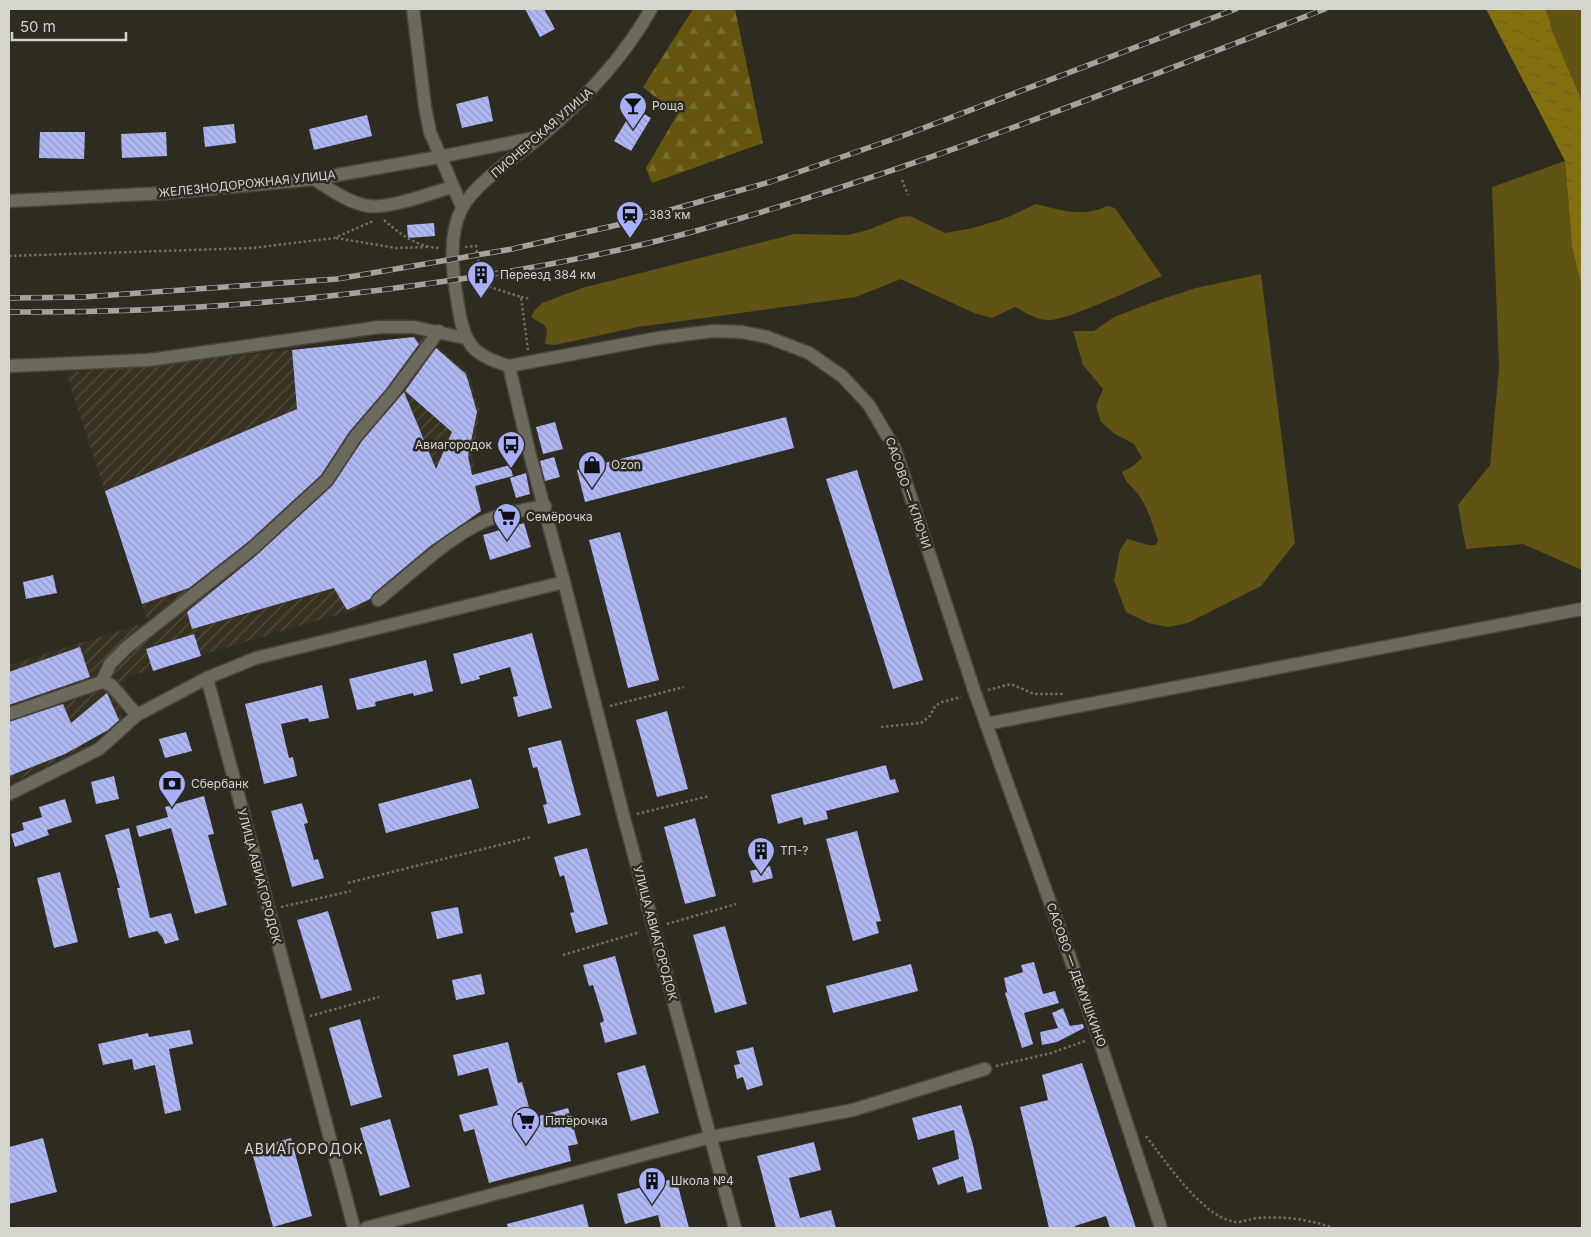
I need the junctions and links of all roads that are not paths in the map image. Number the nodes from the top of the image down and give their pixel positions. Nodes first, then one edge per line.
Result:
1 (413, 9) edge
2 (651, 9) edge
3 (541, 136) junction
4 (440, 158) junction
5 (314, 179) junction
6 (452, 187) junction
7 (9, 201) edge
8 (462, 208) junction
9 (439, 331) junction
10 (466, 338) junction
11 (9, 366) edge
12 (509, 366) junction
13 (545, 506) junction
14 (564, 582) junction
15 (378, 600) dead end
16 (1582, 609) edge
17 (207, 678) junction
18 (102, 682) junction
19 (9, 714) edge
20 (138, 715) junction
21 (986, 724) junction
22 (9, 794) edge
23 (985, 1069) road end
24 (711, 1137) junction
25 (354, 1228) edge
26 (366, 1228) edge
27 (735, 1228) edge
28 (1161, 1228) edge

1 - 4 street
2 - 3 street, ПИОНЕРСКАЯ УЛИЦА
3 - 4 street, ЖЕЛЕЗНОДОРОЖНАЯ УЛИЦА
3 - 8 street, ПИОНЕРСКАЯ УЛИЦА
4 - 5 street, ЖЕЛЕЗНОДОРОЖНАЯ УЛИЦА
4 - 6 street
5 - 6 street
5 - 7 street, ЖЕЛЕЗНОДОРОЖНАЯ УЛИЦА
6 - 8 street
8 - 10 street
9 - 10 street
9 - 11 street
9 - 18 street
10 - 12 street
12 - 13 street, УЛИЦА АВИАГОРОДОК
12 - 21 street, САСОВО — КЛЮЧИ
13 - 14 street, УЛИЦА АВИАГОРОДОК
13 - 15 street
14 - 17 street
14 - 24 street, УЛИЦА АВИАГОРОДОК
16 - 21 street
17 - 20 street
17 - 25 street, УЛИЦА АВИАГОРОДОК
18 - 19 street
18 - 20 street
20 - 22 street
21 - 28 street, САСОВО — ДЕМУШКИНО
23 - 24 street
24 - 26 street
24 - 27 street, УЛИЦА АВИАГОРОДОК

